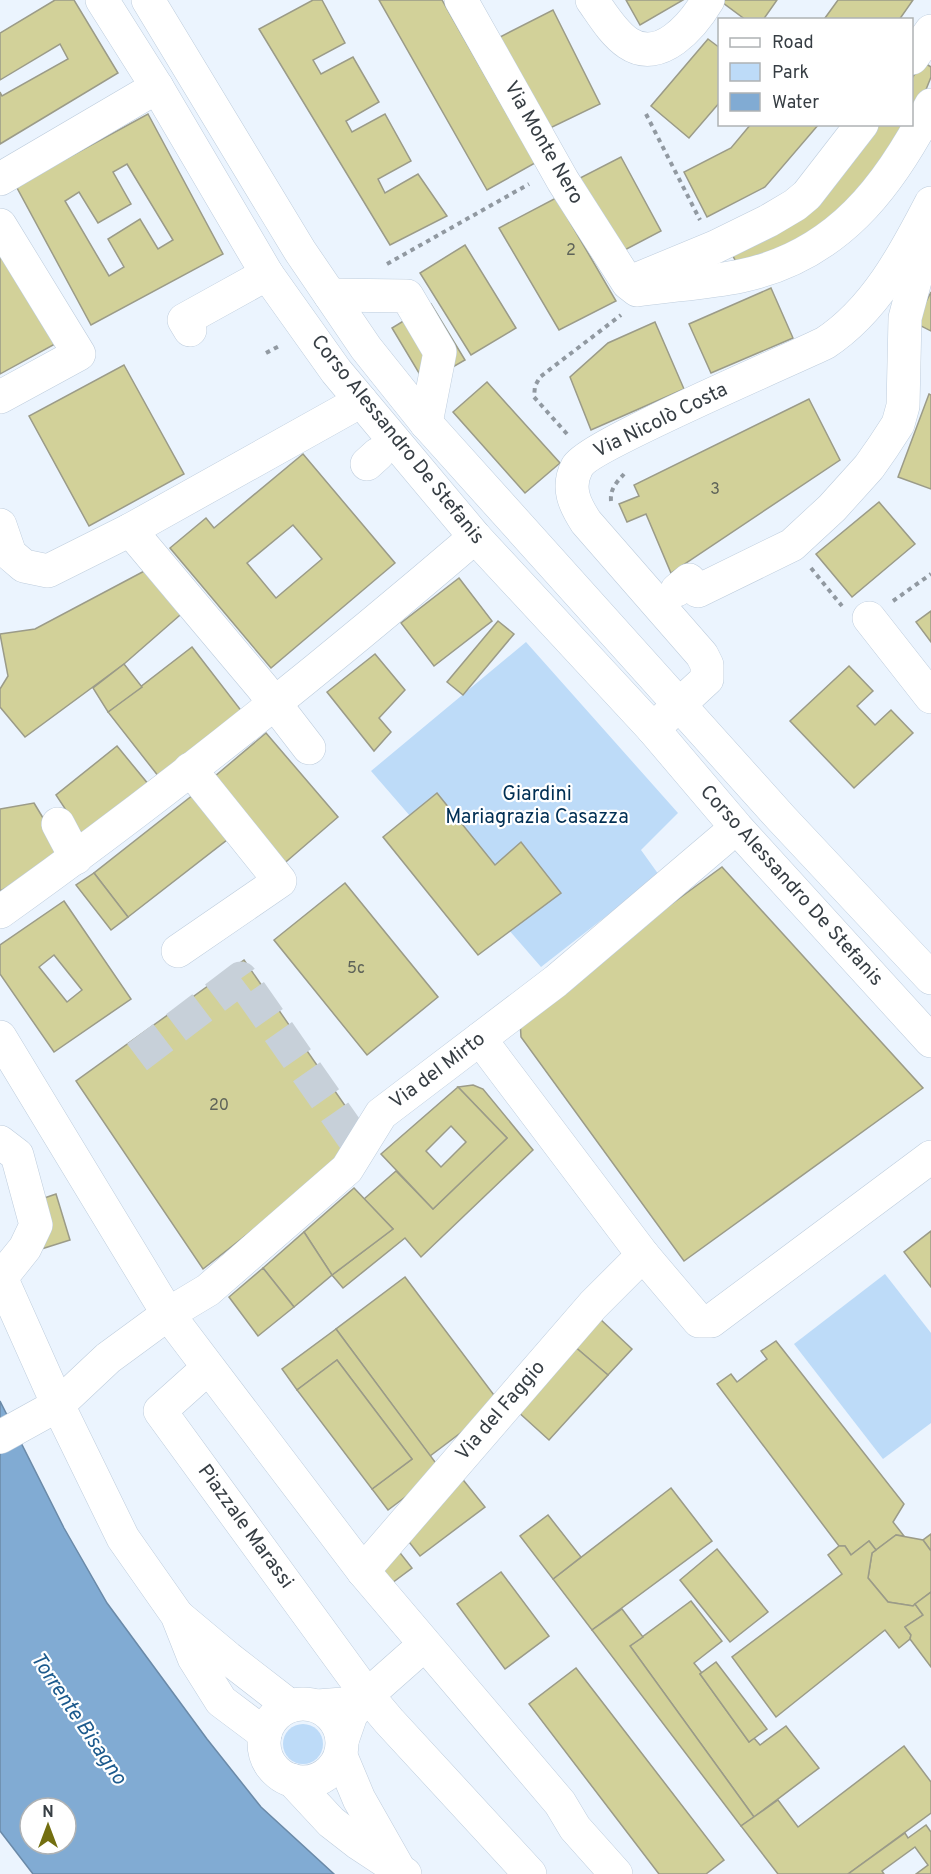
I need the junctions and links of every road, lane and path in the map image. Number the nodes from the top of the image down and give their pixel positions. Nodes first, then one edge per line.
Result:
1 (102, 0) edge
2 (148, 0) edge
3 (461, 0) edge
4 (592, 0) edge
5 (617, 0) edge
6 (708, 0) edge
7 (931, 31) edge
8 (626, 42) junction
9 (913, 57) edge
10 (157, 87) junction
11 (931, 105) edge
12 (646, 114) dead end
13 (860, 126) edge
14 (556, 168) junction
15 (0, 179) edge
16 (931, 202) edge
17 (0, 225) edge
18 (715, 247) junction
19 (915, 264) edge
20 (379, 268) dead end
21 (267, 274) junction
22 (632, 286) junction
23 (330, 295) junction
24 (190, 330) dead end
25 (0, 397) edge
26 (361, 400) junction
27 (426, 423) junction
28 (630, 434) junction
29 (588, 457) junction
30 (614, 507) dead end
31 (0, 525) edge
32 (130, 530) junction
33 (475, 537) junction
34 (792, 545) junction
35 (402, 572) dead end
36 (931, 574) edge
37 (677, 590) dead end
38 (869, 618) junction
39 (268, 695) junction
40 (931, 697) edge
41 (680, 705) junction
42 (653, 729) junction
43 (309, 748) dead end
44 (190, 769) junction
45 (58, 824) dead end
46 (723, 839) dead end
47 (76, 858) junction
48 (0, 912) edge
49 (178, 951) dead end
50 (931, 978) edge
51 (0, 1037) edge
52 (480, 1039) junction
53 (931, 1041) edge
54 (0, 1142) edge
55 (931, 1157) edge
56 (642, 1255) junction
57 (1, 1276) edge
58 (168, 1314) junction
59 (208, 1368) junction
60 (44, 1412) junction
61 (0, 1437) edge
62 (363, 1571) junction
63 (177, 1615) junction
64 (424, 1645) junction
65 (365, 1697) junction
66 (304, 1706) junction
67 (265, 1734) junction
68 (342, 1747) junction
69 (292, 1780) junction
70 (402, 1872) edge
71 (530, 1874) edge
72 (615, 1874) edge

1 - 10 street, Corso Alessandro De Stefanis
2 - 23 street, Corso Alessandro De Stefanis
3 - 14 street, Via Monte Nero
4 - 8 street
5 - 8 street
6 - 8 street
7 - 9 street
10 - 15 street
10 - 21 street, Corso Alessandro De Stefanis
11 - 22 street
12 - 18 path
13 - 18 street
14 - 20 path
14 - 22 street, Via Monte Nero
16 - 19 street, Via Nicolò Costa
17 - 25 street
18 - 22 street
19 - 28 street, Via Nicolò Costa
19 - 34 street
21 - 24 street
21 - 26 street, Corso Alessandro De Stefanis
22 - 29 path
23 - 27 street, Corso Alessandro De Stefanis
23 - 27 street
26 - 32 street
26 - 33 street, Corso Alessandro De Stefanis
27 - 41 street, Corso Alessandro De Stefanis
28 - 29 street, Via Nicolò Costa
28 - 30 path
29 - 41 street, Via Nicolò Costa
31 - 32 street
32 - 39 street
33 - 39 street
33 - 42 street, Corso Alessandro De Stefanis
34 - 37 street
34 - 38 path
35 - 39 street
36 - 38 path
38 - 40 street
39 - 43 street
39 - 44 street
41 - 42 street
41 - 50 street, Corso Alessandro De Stefanis
42 - 53 street, Corso Alessandro De Stefanis
44 - 47 street
44 - 49 street
45 - 47 street
46 - 52 street, Via del Mirto
47 - 48 street
51 - 58 street
52 - 56 street
52 - 58 street, Via del Mirto
54 - 57 street
55 - 56 street
56 - 62 street, Via del Faggio
57 - 60 street
58 - 59 street
58 - 60 street
59 - 62 street
59 - 65 street, Piazzale Marassi
60 - 61 street
60 - 63 street
62 - 64 street
63 - 66 street
63 - 67 street
64 - 65 street
64 - 72 street
65 - 66 street
65 - 68 street
65 - 71 street, Piazzale Marassi
66 - 67 street
66 - 68 street
67 - 69 street
68 - 69 street
68 - 70 street
69 - 70 street

